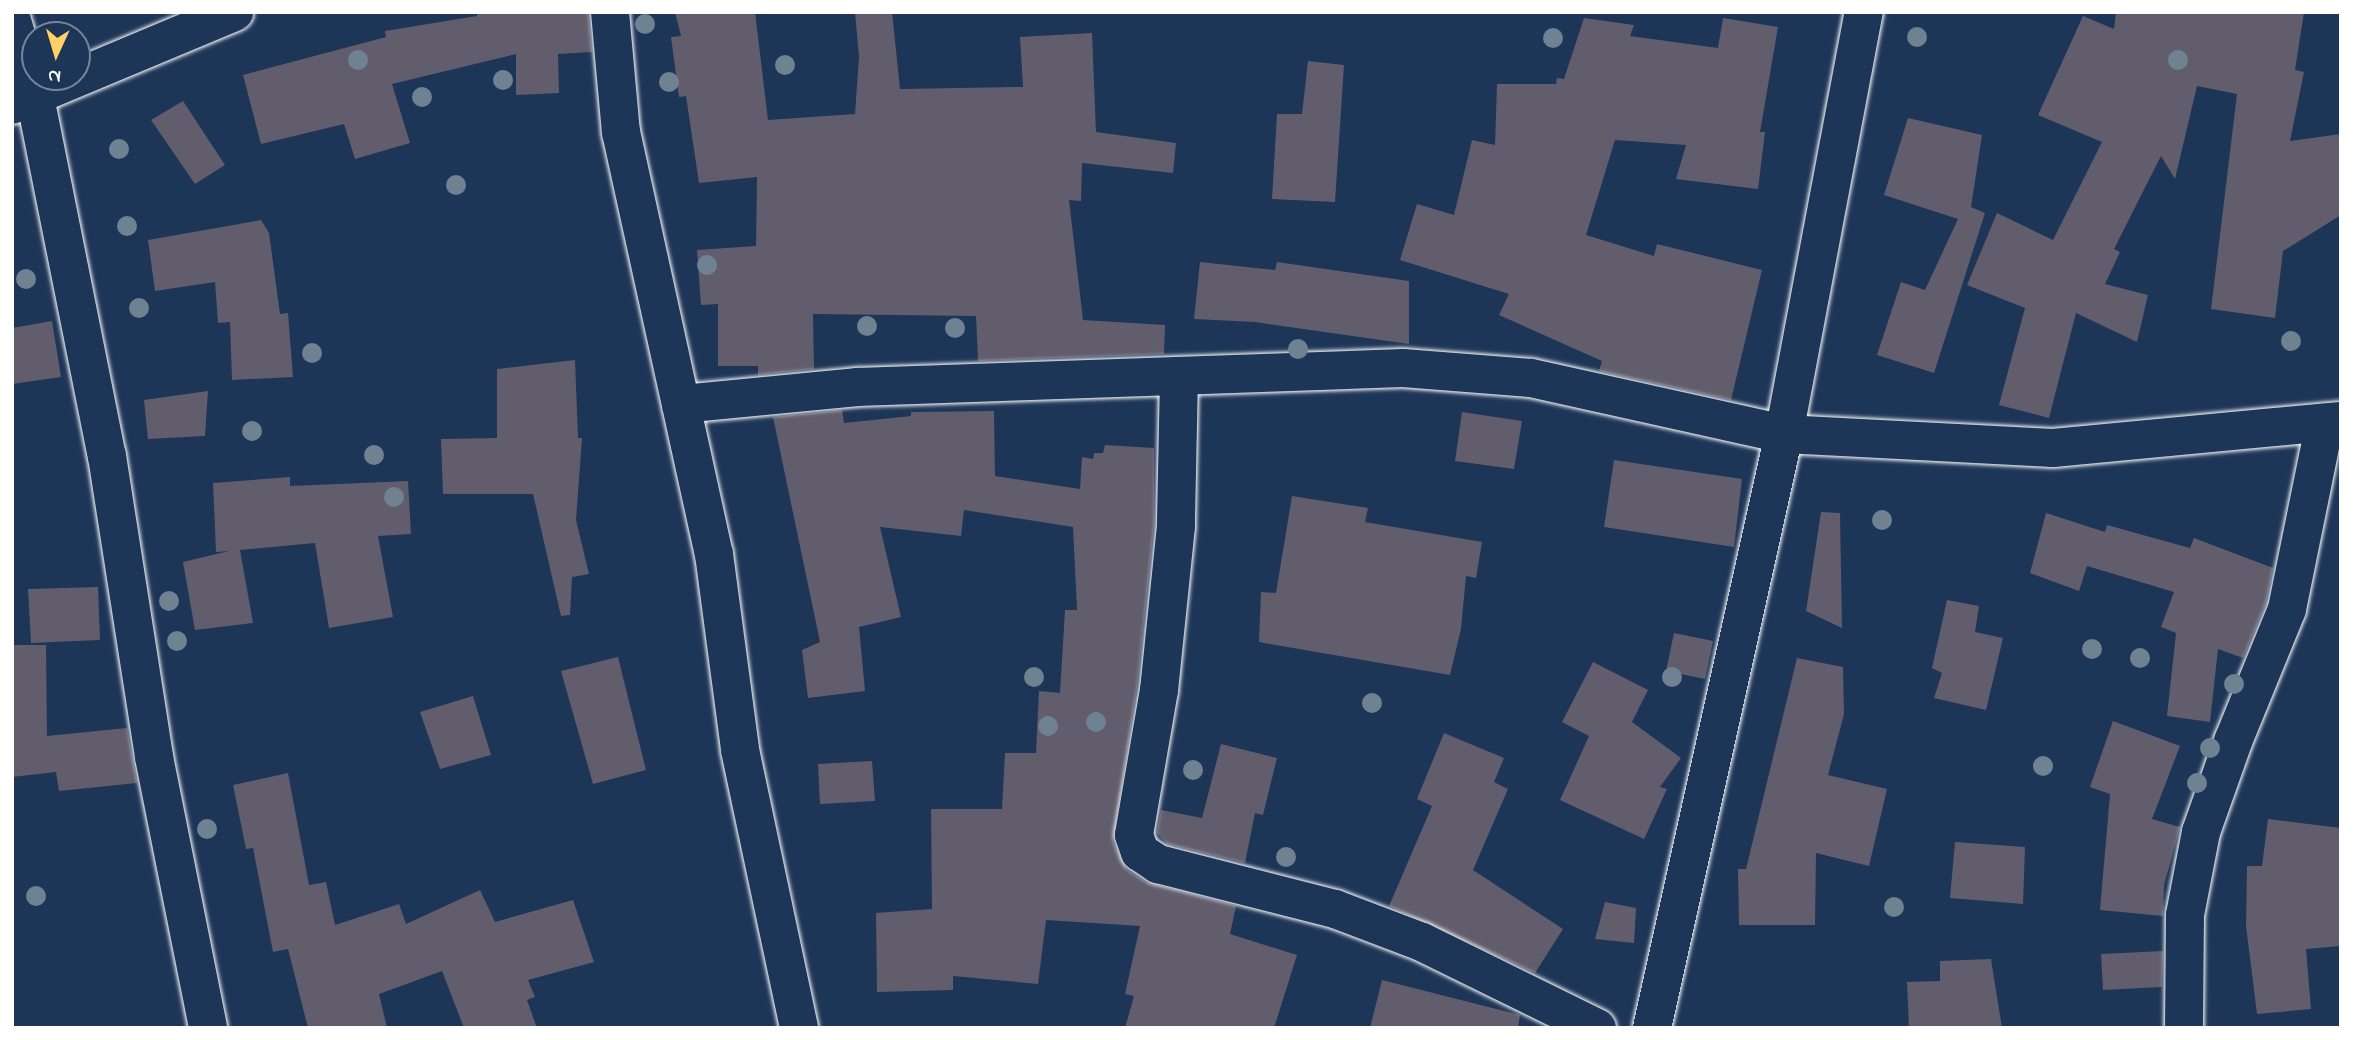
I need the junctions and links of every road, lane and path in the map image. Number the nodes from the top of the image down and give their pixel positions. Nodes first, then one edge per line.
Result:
1 (234, 12) edge
2 (610, 12) edge
3 (1864, 12) edge
4 (12, 21) edge
5 (24, 101) edge
6 (1179, 377) junction
7 (681, 404) junction
8 (2333, 422) edge
9 (1784, 434) junction
10 (208, 1028) edge
11 (799, 1028) edge
12 (1597, 1028) edge
13 (1652, 1028) edge
14 (2184, 1028) edge

1 - 5 street
2 - 7 street
3 - 9 street
4 - 5 street
5 - 10 street
6 - 7 street
6 - 9 street
6 - 12 street
7 - 11 street
8 - 9 street
8 - 14 street
9 - 13 street

